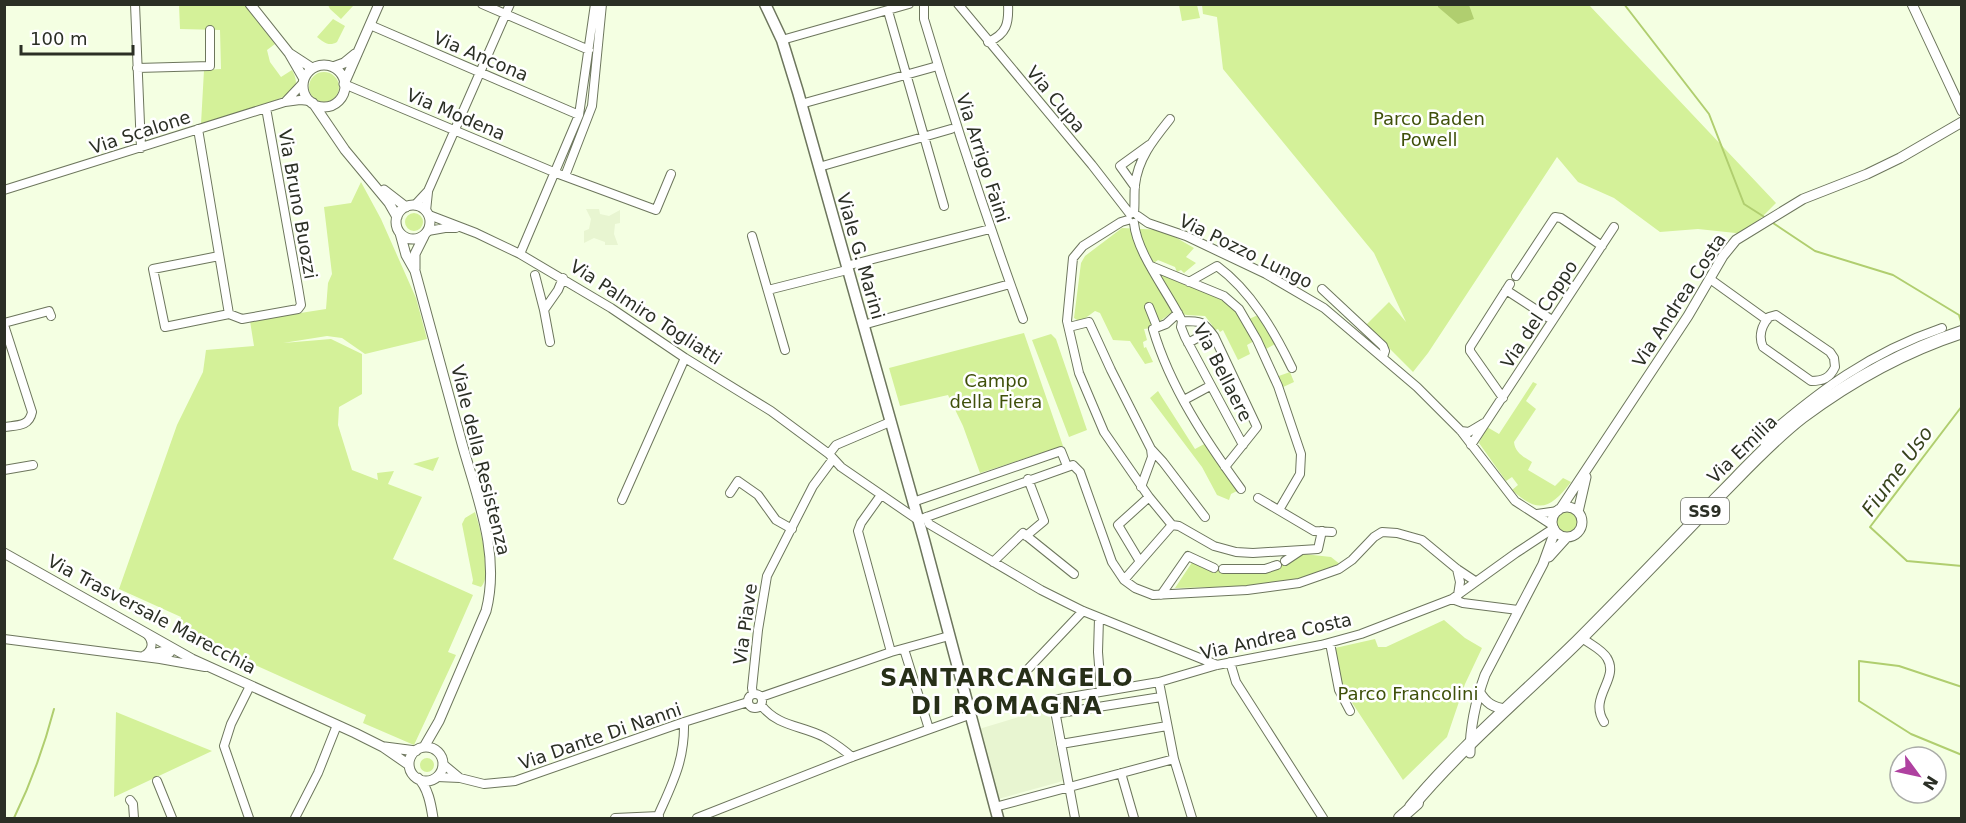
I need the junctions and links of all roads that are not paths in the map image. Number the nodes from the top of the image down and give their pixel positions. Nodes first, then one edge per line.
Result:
1 (135, 4) edge
2 (250, 4) edge
3 (379, 4) edge
4 (482, 4) edge
5 (510, 4) edge
6 (595, 4) edge
7 (602, 4) edge
8 (765, 4) edge
9 (909, 4) edge
10 (924, 4) edge
11 (958, 4) edge
12 (1008, 4) edge
13 (1912, 4) edge
14 (888, 11) junction
15 (506, 15) junction
16 (370, 25) junction
17 (210, 30) dead end
18 (782, 40) junction
19 (988, 42) junction
20 (359, 50) junction
21 (589, 50) junction
22 (289, 53) junction
23 (333, 67) junction
24 (934, 67) dead end
25 (137, 68) junction
26 (312, 68) junction
27 (481, 72) junction
28 (906, 75) junction
29 (586, 76) junction
30 (595, 77) junction
31 (304, 81) junction
32 (344, 84) junction
33 (285, 102) junction
34 (311, 102) junction
35 (334, 104) junction
36 (801, 104) junction
37 (266, 108) junction
38 (1962, 111) edge
39 (579, 115) junction
40 (1170, 119) dead end
41 (1962, 122) edge
42 (329, 125) junction
43 (198, 129) junction
44 (951, 129) dead end
45 (456, 130) junction
46 (923, 137) junction
47 (1149, 145) junction
48 (141, 147) junction
49 (819, 167) junction
50 (556, 173) junction
51 (671, 174) dead end
52 (565, 176) junction
53 (374, 183) junction
54 (1135, 187) junction
55 (4, 190) edge
56 (428, 191) junction
57 (411, 206) junction
58 (944, 206) dead end
59 (428, 213) junction
60 (397, 217) junction
61 (1133, 218) junction
62 (1614, 227) dead end
63 (461, 228) junction
64 (990, 229) junction
65 (400, 233) junction
66 (426, 233) junction
67 (752, 236) dead end
68 (1602, 246) junction
69 (520, 254) junction
70 (219, 256) junction
71 (1151, 266) junction
72 (847, 268) junction
73 (415, 271) junction
74 (535, 275) dead end
75 (1516, 276) dead end
76 (563, 278) junction
77 (1710, 279) junction
78 (1189, 282) junction
79 (1010, 284) junction
80 (1322, 289) dead end
81 (768, 290) junction
82 (1149, 307) dead end
83 (544, 310) junction
84 (50, 313) dead end
85 (231, 315) junction
86 (1180, 317) junction
87 (1023, 319) dead end
88 (1552, 320) junction
89 (1767, 320) junction
90 (4, 324) edge
91 (863, 326) junction
92 (1069, 327) junction
93 (1155, 328) junction
94 (1942, 328) dead end
95 (1210, 331) junction
96 (1962, 332) edge
97 (550, 342) dead end
98 (1188, 343) junction
99 (785, 350) dead end
100 (1383, 357) junction
101 (685, 358) junction
102 (1292, 368) dead end
103 (1210, 386) junction
104 (1503, 398) junction
105 (1184, 400) junction
106 (1490, 418) junction
107 (890, 422) junction
108 (4, 427) edge
109 (1461, 431) junction
110 (1243, 445) junction
111 (1471, 445) junction
112 (1769, 447) junction
113 (1151, 449) junction
114 (831, 456) junction
115 (33, 465) dead end
116 (1070, 465) junction
117 (1225, 467) junction
118 (4, 470) edge
119 (1588, 470) junction
120 (980, 479) junction
121 (1028, 480) junction
122 (1141, 487) junction
123 (1241, 489) dead end
124 (730, 493) dead end
125 (881, 495) junction
126 (984, 495) junction
127 (1149, 497) junction
128 (1258, 498) dead end
129 (622, 500) dead end
130 (913, 502) junction
131 (1278, 510) junction
132 (1559, 510) junction
133 (1578, 512) junction
134 (1537, 513) junction
135 (1205, 517) dead end
136 (922, 518) junction
137 (1172, 525) junction
138 (1554, 528) junction
139 (792, 529) junction
140 (1322, 531) junction
141 (1332, 532) dead end
142 (1026, 536) junction
143 (1567, 537) junction
144 (1300, 551) junction
145 (4, 553) edge
146 (1140, 560) junction
147 (993, 561) junction
148 (1543, 564) junction
149 (1457, 569) junction
150 (1074, 574) dead end
151 (1124, 579) junction
152 (1475, 581) junction
153 (1161, 595) junction
154 (1455, 597) junction
155 (1518, 610) junction
156 (1083, 611) junction
157 (1099, 618) junction
158 (147, 634) junction
159 (949, 636) junction
160 (1581, 637) junction
161 (4, 639) edge
162 (1330, 643) junction
163 (172, 649) junction
164 (904, 649) junction
165 (891, 652) junction
166 (140, 657) junction
167 (160, 660) junction
168 (1230, 662) junction
169 (1217, 665) junction
170 (211, 668) junction
171 (1029, 668) dead end
172 (1159, 682) junction
173 (250, 687) junction
174 (1101, 691) junction
175 (1479, 691) junction
176 (1161, 697) junction
177 (758, 699) junction
178 (748, 702) junction
179 (1507, 709) junction
180 (1350, 711) dead end
181 (1060, 713) dead end
182 (969, 716) junction
183 (439, 721) junction
184 (684, 722) junction
185 (1604, 722) dead end
186 (337, 725) junction
187 (1167, 726) junction
188 (929, 729) junction
189 (1061, 744) junction
190 (1470, 744) junction
191 (383, 747) junction
192 (420, 749) junction
193 (438, 751) junction
194 (852, 757) junction
195 (1174, 759) junction
196 (444, 764) junction
197 (410, 765) junction
198 (1121, 773) junction
199 (418, 778) junction
200 (435, 778) junction
201 (460, 778) junction
202 (157, 781) dead end
203 (1069, 787) junction
204 (130, 800) dead end
205 (1412, 807) junction
206 (997, 813) edge
207 (432, 814) edge
208 (718, 814) edge
209 (658, 817) edge
210 (134, 819) edge
211 (172, 819) edge
212 (249, 819) edge
213 (296, 819) edge
214 (615, 819) edge
215 (697, 819) edge
216 (1075, 819) edge
217 (1134, 819) edge
218 (1192, 819) edge
219 (1323, 819) edge
220 (1400, 819) edge

1 - 25 street
2 - 22 street
3 - 16 street
4 - 15 street
5 - 15 street
6 - 21 street
7 - 30 street
8 - 18 main road, Viale G. Marini
9 - 14 street
10 - 64 street, Via Arrigo Faini
11 - 19 street, Via Cupa
12 - 19 street
13 - 38 street
14 - 18 street
14 - 28 street
15 - 21 street
15 - 27 street
16 - 20 street
16 - 27 street, Via Ancona
17 - 25 street
18 - 36 main road, Viale G. Marini
19 - 61 street, Via Cupa
20 - 23 street
20 - 32 street
21 - 29 street
22 - 26 street
22 - 31 street
23 - 26 street
23 - 32 street
24 - 28 street
25 - 48 street
26 - 31 street
27 - 39 street, Via Ancona
27 - 45 street
28 - 36 street
28 - 46 street
29 - 30 street
29 - 39 street
30 - 52 street
31 - 33 street, Via Scalone
31 - 34 street
32 - 35 street
32 - 45 street, Via Modena
33 - 34 street, Via Scalone
33 - 37 street, Via Scalone
34 - 35 street
34 - 42 street
35 - 42 street
36 - 49 main road, Viale G. Marini
37 - 43 street, Via Scalone
37 - 85 street, Via Bruno Buozzi
39 - 50 street
40 - 47 street
41 - 77 street, Via Andrea Costa
42 - 53 street
43 - 48 street, Via Scalone
43 - 70 street
44 - 46 street
45 - 50 street, Via Modena
45 - 56 street
46 - 49 street
46 - 58 street
47 - 54 street
47 - 54 street
48 - 55 street, Via Scalone
49 - 72 main road, Viale G. Marini
50 - 52 street, Via Modena
50 - 69 street
51 - 52 street, Via Modena
53 - 57 street
53 - 60 street
54 - 61 street
56 - 57 street
56 - 59 street
57 - 59 street
57 - 60 street
59 - 63 street, Via Palmiro Togliatti
59 - 66 street, Viale della Resistenza
60 - 65 street, Viale della Resistenza
61 - 71 street, Via Bellaere
61 - 92 street
61 - 100 street, Via Pozzo Lungo
62 - 68 street, Via del Coppo
63 - 66 street
63 - 69 street, Via Palmiro Togliatti
64 - 72 street
64 - 79 street, Via Arrigo Faini
65 - 66 street
65 - 73 street, Viale della Resistenza
66 - 73 street, Viale della Resistenza
67 - 81 street
68 - 75 street
68 - 88 street, Via del Coppo
69 - 76 street, Via Palmiro Togliatti
70 - 85 street
70 - 85 street
71 - 78 street
71 - 86 street, Via Bellaere
72 - 81 street
72 - 91 main road, Viale G. Marini
73 - 183 street, Viale della Resistenza
74 - 83 street
76 - 83 street
76 - 101 street, Via Palmiro Togliatti
77 - 89 street
77 - 119 street, Via Andrea Costa
78 - 102 street
78 - 131 street
79 - 87 street, Via Arrigo Faini
79 - 91 street
80 - 100 street, Via Pozzo Lungo
81 - 99 street
82 - 93 street
83 - 97 street
84 - 90 street
86 - 93 street
86 - 95 street
86 - 98 street, Via Bellaere
88 - 104 street, Via del Coppo
88 - 104 street
89 - 89 street
90 - 108 street
91 - 107 main road, Viale G. Marini
92 - 113 street
92 - 122 street
93 - 105 street
94 - 112 street
95 - 98 street
95 - 110 street
96 - 112 main road, Via Emilia / SS9
98 - 103 street, Via Bellaere
100 - 109 street, Via Pozzo Lungo
101 - 114 street, Via Palmiro Togliatti
101 - 129 street
103 - 105 street
103 - 110 street, Via Bellaere
104 - 106 street, Via del Coppo
105 - 117 street
106 - 109 street, Via del Coppo
106 - 111 street, Via del Coppo
107 - 114 street
107 - 130 main road, Viale G. Marini
109 - 111 street, Via Pozzo Lungo
110 - 117 street
111 - 134 street, Via Pozzo Lungo
112 - 160 main road, Via Emilia / SS9
113 - 122 street
113 - 135 street
114 - 125 street, Via Palmiro Togliatti
114 - 139 street, Via Piave
115 - 118 street
116 - 120 street
116 - 121 street
116 - 151 street
117 - 123 street
119 - 132 street, Via Andrea Costa
119 - 133 street, Via Andrea Costa
120 - 126 street
120 - 130 street
121 - 126 street
121 - 142 street
122 - 127 street
124 - 139 street
125 - 136 street, Via Palmiro Togliatti
125 - 165 street
126 - 136 street
127 - 137 street
127 - 146 street
128 - 131 street
130 - 136 main road, Viale G. Marini
131 - 140 street
132 - 133 street
132 - 134 street
132 - 138 street
133 - 143 street
134 - 138 street, Via Pozzo Lungo
136 - 147 street, Via Palmiro Togliatti
136 - 159 main road, Viale G. Marini
137 - 144 street
137 - 146 street
138 - 143 street
138 - 148 street
138 - 152 street, Via Andrea Costa
139 - 177 street, Via Piave
140 - 141 street
140 - 144 street
142 - 147 street
142 - 150 street
143 - 148 street
144 - 153 street
145 - 158 street, Via Trasversale Marecchia
146 - 151 street
147 - 156 street, Via Palmiro Togliatti
148 - 155 street
149 - 152 street
149 - 153 street
149 - 154 street
151 - 153 street
152 - 154 street, Via Andrea Costa
154 - 155 street
154 - 162 street, Via Andrea Costa
155 - 175 street
156 - 157 street, Via Palmiro Togliatti
156 - 171 street
157 - 169 street, Via Palmiro Togliatti
157 - 174 street
158 - 163 street, Via Trasversale Marecchia
158 - 166 street
159 - 164 street
159 - 182 main road, Viale G. Marini
160 - 179 main road, Via Emilia / SS9
160 - 185 street
161 - 166 street
162 - 168 street, Via Andrea Costa
162 - 180 street
163 - 166 street
163 - 167 street
163 - 170 street, Via Trasversale Marecchia
164 - 165 street
164 - 188 street
165 - 177 street
166 - 167 street
167 - 170 street
168 - 169 street, Via Andrea Costa
168 - 219 street
169 - 172 street, Via Andrea Costa
170 - 173 street, Via Trasversale Marecchia
172 - 174 street, Via Andrea Costa
172 - 176 street
173 - 186 street, Via Trasversale Marecchia
173 - 212 street
174 - 189 street, Via Andrea Costa
175 - 179 street
175 - 190 street
176 - 181 street
176 - 187 street
177 - 178 street
177 - 178 street
177 - 194 street
178 - 184 street, Via Dante Di Nanni
179 - 190 main road, Via Emilia
182 - 188 street
182 - 206 main road, Viale G. Marini
183 - 192 street, Viale della Resistenza
183 - 193 street, Viale della Resistenza
184 - 201 street, Via Dante Di Nanni
184 - 209 street
186 - 191 street, Via Trasversale Marecchia
186 - 213 street
187 - 189 street
187 - 195 street
188 - 194 street
189 - 203 street
190 - 205 main road
190 - 205 main road
191 - 192 street, Via Trasversale Marecchia
191 - 197 street, Via Trasversale Marecchia
192 - 193 street
192 - 197 street
193 - 196 street
194 - 208 street
195 - 198 street
195 - 218 street
196 - 200 street
196 - 201 street
197 - 199 street
198 - 203 street
198 - 217 street
199 - 200 street
199 - 207 street
200 - 201 street, Via Dante Di Nanni
200 - 207 street
202 - 211 street
203 - 206 street
203 - 216 street
204 - 210 street
205 - 220 main road
208 - 215 street
209 - 214 street

